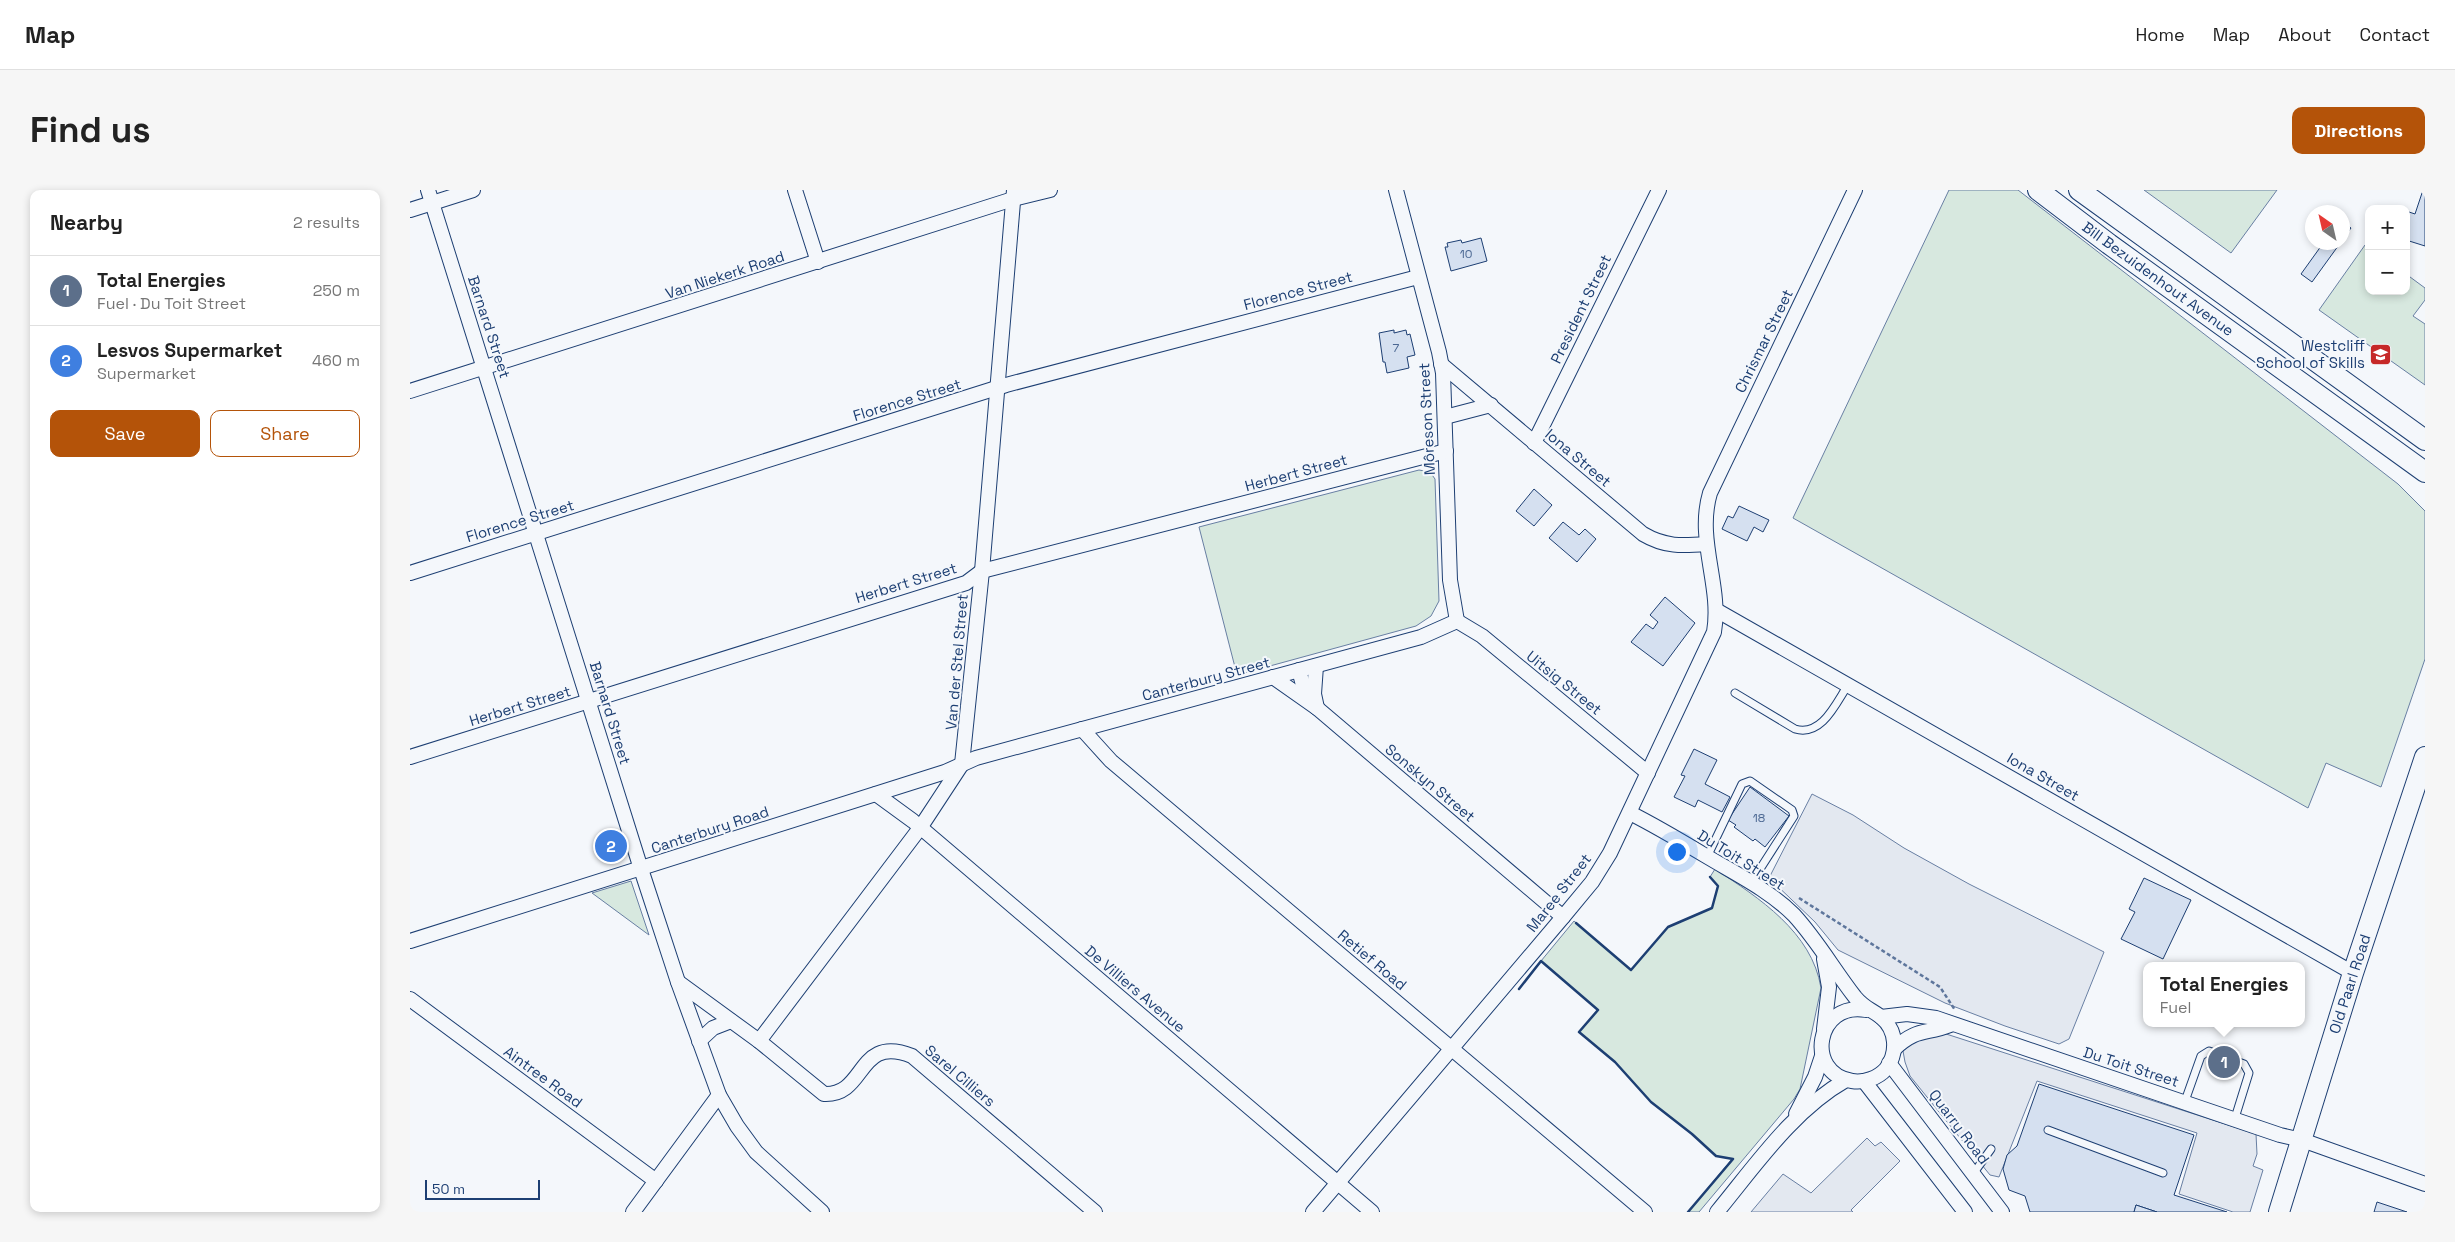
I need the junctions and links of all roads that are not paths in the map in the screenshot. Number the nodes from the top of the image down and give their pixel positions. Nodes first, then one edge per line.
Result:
1 (472, 190) edge
2 (795, 190) edge
3 (1050, 190) edge
4 (1396, 190) edge
5 (1659, 190) edge
6 (1855, 190) edge
7 (2038, 190) edge
8 (2079, 190) edge
9 (1013, 195) edge
10 (430, 196) edge
11 (410, 210) edge
12 (818, 262) junction
13 (1418, 277) junction
14 (1441, 364) junction
15 (484, 368) junction
16 (996, 389) junction
17 (410, 391) edge
18 (1491, 405) junction
19 (1445, 417) junction
20 (2425, 440) edge
21 (1534, 443) junction
22 (1446, 451) junction
23 (2425, 472) edge
24 (1706, 507) joint
25 (536, 533) junction
26 (1706, 544) junction
27 (982, 571) junction
28 (410, 573) edge
29 (1716, 610) junction
30 (1456, 621) junction
31 (1316, 666) junction
32 (1298, 670) junction
33 (1273, 677) junction
34 (1848, 685) junction
35 (1735, 693) dead end
36 (590, 701) junction
37 (1317, 708) junction
38 (1082, 729) junction
39 (410, 757) edge
40 (2425, 757) edge
41 (962, 764) junction
42 (1648, 773) junction
43 (876, 794) junction
44 (1630, 812) junction
45 (920, 828) junction
46 (1707, 857) junction
47 (641, 869) junction
48 (1751, 882) junction
49 (1562, 917) junction
50 (410, 941) edge
51 (1822, 951) junction
52 (2353, 973) junction
53 (678, 982) junction
54 (410, 999) edge
55 (1866, 1010) junction
56 (1881, 1017) junction
57 (1954, 1020) junction
58 (731, 1021) junction
59 (1824, 1030) junction
60 (699, 1041) junction
61 (759, 1041) junction
62 (1450, 1048) junction
63 (1894, 1049) junction
64 (1822, 1056) junction
65 (1889, 1063) junction
66 (1846, 1080) junction
67 (1864, 1081) junction
68 (719, 1095) junction
69 (2185, 1101) junction
70 (2235, 1118) junction
71 (1786, 1130) junction
72 (2048, 1130) dead end
73 (2302, 1140) junction
74 (1991, 1149) dead end
75 (2163, 1173) dead end
76 (1973, 1174) junction
77 (656, 1181) junction
78 (1338, 1183) junction
79 (2425, 1184) edge
80 (633, 1212) edge
81 (822, 1212) edge
82 (1095, 1212) edge
83 (1313, 1212) edge
84 (1372, 1212) edge
85 (1645, 1212) edge
86 (1717, 1212) edge
87 (1965, 1212) edge
88 (2002, 1212) edge
89 (2279, 1212) edge

1 - 10 street
2 - 12 street
3 - 9 street, Van Niekerk Road
4 - 13 street, Môreson Street
5 - 21 street, President Street
6 - 24 street, Chrismar Street
7 - 23 main road, Bill Bezuidenhout Avenue
8 - 20 main road, Bill Bezuidenhout Avenue
9 - 12 street, Van Niekerk Road
9 - 16 street, Van der Stel Street
10 - 11 street
10 - 15 street, Barnard Street
12 - 15 street, Van Niekerk Road
13 - 14 street, Môreson Street
13 - 16 street, Florence Street
14 - 18 street, Iona Street
14 - 19 street, Môreson Street
15 - 17 street, Van Niekerk Road
15 - 25 street, Barnard Street
16 - 25 street, Florence Street
16 - 27 street, Van der Stel Street
18 - 19 street
18 - 21 street, Iona Street
19 - 22 street, Môreson Street
21 - 26 street, Iona Street
22 - 27 street, Herbert Street
22 - 30 street, Môreson Street
24 - 26 street, Maree Street
25 - 28 street, Florence Street
25 - 36 street, Barnard Street
26 - 29 street, Maree Street
27 - 36 street, Herbert Street
27 - 41 street, Van der Stel Street
29 - 34 street, Iona Street
29 - 42 street, Maree Street
30 - 31 street, Canterbury Street
30 - 42 street, Uitsig Street
31 - 32 street, Canterbury Street
31 - 37 street
32 - 33 street, Canterbury Street
32 - 37 street
33 - 37 street, Sonskyn Street
33 - 38 street, Canterbury Street
34 - 35 lane
34 - 52 street, Iona Street
36 - 39 street, Herbert Street
36 - 47 street, Barnard Street
37 - 49 street, Sonskyn Street
38 - 41 street, Canterbury Street
38 - 62 street, Retief Road
40 - 52 main road, Old Paarl Road
41 - 43 street, Canterbury Road
41 - 45 street, Van der Stel Street
42 - 44 street, Maree Street
43 - 45 street, De Villiers Avenue
43 - 47 street, Canterbury Road
44 - 46 street, Du Toit Street
44 - 49 street, Maree Street
45 - 61 street, Van der Stel Street
45 - 78 street, De Villiers Avenue
46 - 48 street, Du Toit Street
46 - 48 lane
47 - 50 street, Canterbury Road
47 - 53 street, Barnard Street
48 - 51 street, Du Toit Street
49 - 62 street, Maree Street
51 - 55 street, Du Toit Street
51 - 59 street, Du Toit Street
52 - 73 main road, Old Paarl Road
53 - 58 street, Sarel Cilliers
53 - 60 street, Barnard Street
54 - 77 street, Aintree Road
55 - 56 street
55 - 59 street
56 - 57 street, Du Toit Street
56 - 63 street
57 - 63 street
57 - 69 street, Du Toit Street
58 - 60 street
58 - 61 street, Sarel Cilliers
59 - 64 street
60 - 68 street, Barnard Street
61 - 82 street, Sarel Cilliers
62 - 78 street, Maree Street
62 - 85 street, Retief Road
63 - 65 street
64 - 66 street
64 - 71 street
65 - 67 street
65 - 76 street, Quarry Road
66 - 67 street
66 - 71 street
67 - 87 street
68 - 77 street
68 - 81 street, Barnard Street
69 - 70 street, Du Toit Street
69 - 70 lane
70 - 73 street, Du Toit Street
71 - 86 street
72 - 75 lane
73 - 79 street, Du Toit Street
73 - 89 main road, Old Paarl Road
74 - 76 lane
76 - 88 street, Quarry Road
77 - 80 street
78 - 83 street, Maree Street
78 - 84 street, De Villiers Avenue

